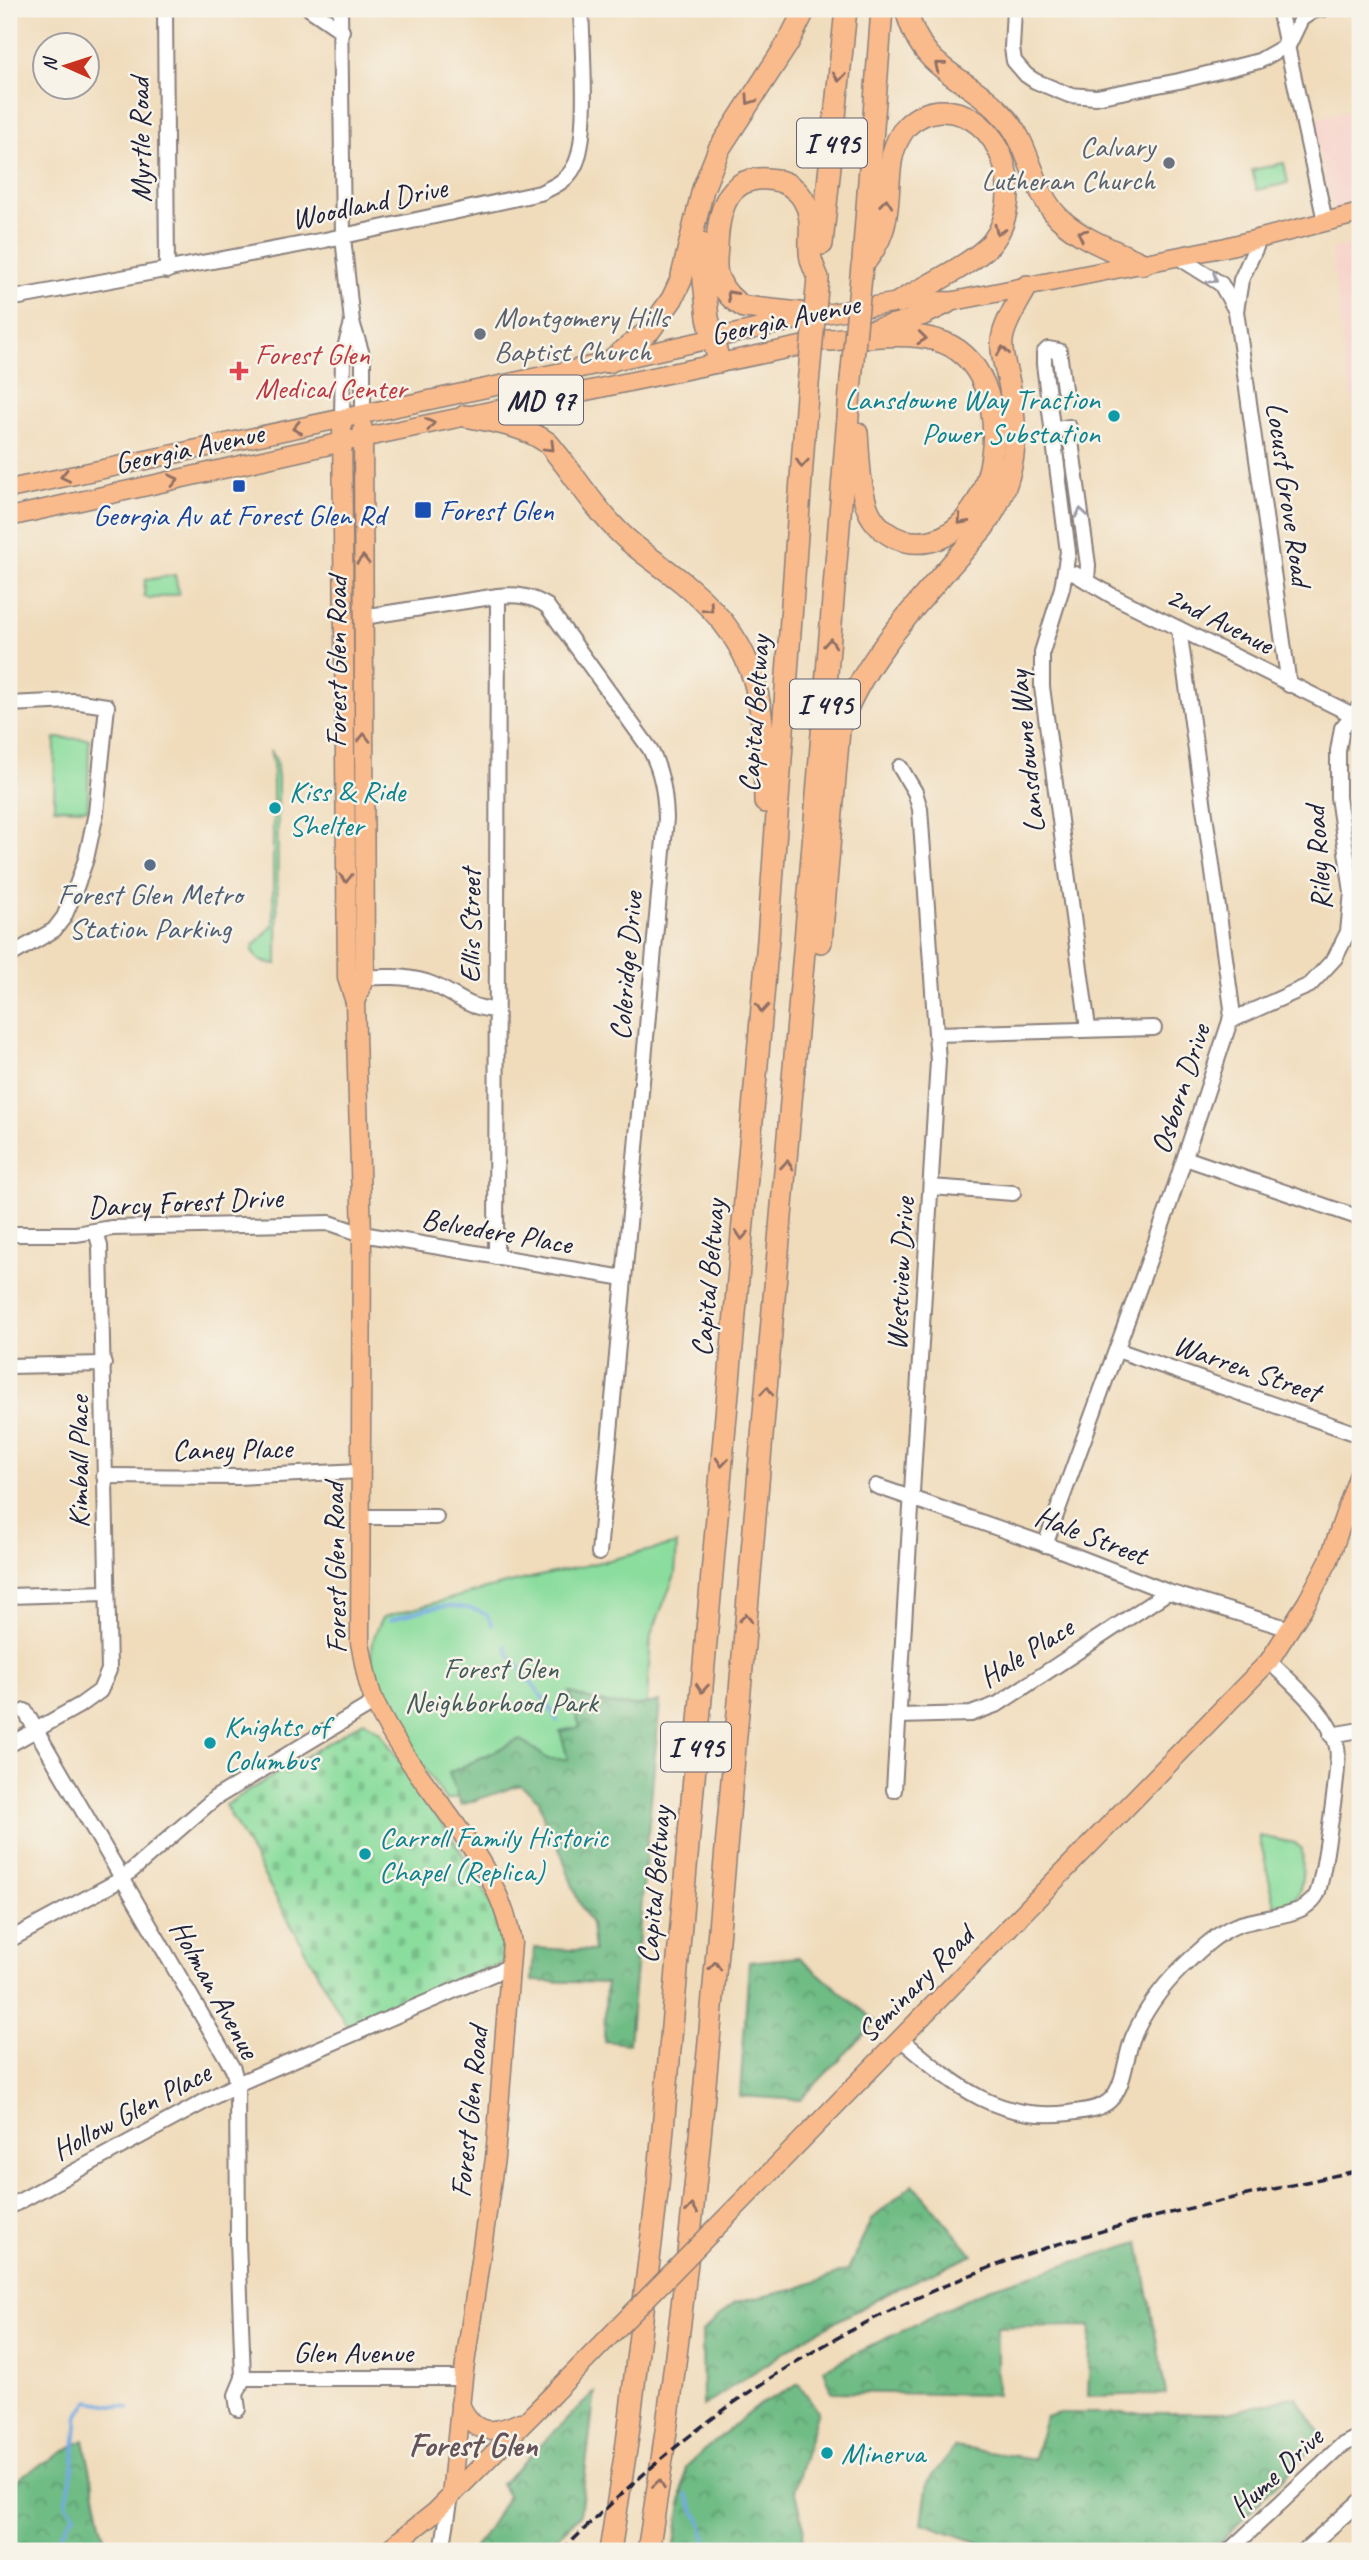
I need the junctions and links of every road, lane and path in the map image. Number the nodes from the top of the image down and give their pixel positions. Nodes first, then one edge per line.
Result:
1 (165, 9) edge
2 (310, 9) edge
3 (340, 9) edge
4 (581, 9) edge
5 (806, 9) edge
6 (846, 9) edge
7 (882, 9) edge
8 (906, 9) edge
9 (1014, 9) edge
10 (1279, 9) edge
11 (1323, 9) edge
12 (342, 31) junction
13 (1289, 44) junction
14 (704, 189) junction
15 (1360, 213) edge
16 (1325, 221) junction
17 (343, 237) junction
18 (1260, 238) junction
19 (1178, 257) junction
20 (1143, 264) junction
21 (862, 266) junction
22 (167, 271) junction
23 (818, 278) junction
24 (1027, 286) junction
25 (9, 299) edge
26 (954, 301) junction
27 (899, 302) junction
28 (1236, 311) junction
29 (818, 315) junction
30 (352, 322) junction
31 (713, 338) junction
32 (830, 340) junction
33 (609, 362) junction
34 (719, 362) junction
35 (851, 380) junction
36 (1064, 389) dead end
37 (363, 414) junction
38 (465, 416) junction
39 (342, 419) junction
40 (1052, 430) junction
41 (363, 438) junction
42 (343, 442) junction
43 (9, 489) edge
44 (9, 517) edge
45 (1065, 572) junction
46 (1087, 581) junction
47 (498, 596) junction
48 (363, 617) junction
49 (1179, 629) junction
50 (1289, 685) junction
51 (9, 704) edge
52 (1356, 710) edge
53 (900, 767) dead end
54 (768, 940) junction
55 (9, 956) edge
56 (356, 978) junction
57 (496, 1010) junction
58 (1230, 1021) junction
59 (799, 1028) junction
60 (1088, 1028) junction
61 (1154, 1028) dead end
62 (937, 1034) junction
63 (1185, 1158) junction
64 (931, 1187) junction
65 (1013, 1193) dead end
66 (1360, 1218) edge
67 (96, 1231) junction
68 (9, 1234) edge
69 (362, 1234) junction
70 (496, 1257) junction
71 (624, 1278) junction
72 (1117, 1350) junction
73 (104, 1364) junction
74 (9, 1366) edge
75 (1360, 1435) edge
76 (361, 1471) junction
77 (1360, 1471) edge
78 (104, 1476) junction
79 (876, 1486) dead end
80 (913, 1498) junction
81 (360, 1517) junction
82 (436, 1517) dead end
83 (1045, 1545) junction
84 (599, 1553) dead end
85 (1168, 1592) junction
86 (106, 1593) junction
87 (9, 1596) edge
88 (1290, 1629) junction
89 (1269, 1661) junction
90 (375, 1702) junction
91 (25, 1711) dead end
92 (899, 1716) junction
93 (36, 1730) junction
94 (1360, 1730) edge
95 (1331, 1735) junction
96 (9, 1745) edge
97 (894, 1790) dead end
98 (122, 1879) junction
99 (9, 1940) edge
100 (511, 1966) junction
101 (901, 2039) junction
102 (237, 2084) junction
103 (9, 2207) edge
104 (243, 2378) junction
105 (463, 2378) junction
106 (460, 2404) junction
107 (238, 2409) dead end
108 (527, 2419) junction
109 (1360, 2436) edge
110 (451, 2496) junction
111 (1360, 2501) edge
112 (386, 2551) edge
113 (442, 2551) edge
114 (610, 2551) edge
115 (648, 2551) edge
116 (1229, 2551) edge
117 (1304, 2551) edge

1 - 22 street, Myrtle Road
2 - 12 street
3 - 12 street, Forest Glen Road
4 - 17 street, Woodland Drive
5 -> 14 highway
6 -> 23 highway, Capital Beltway / I 495
7 - 21 highway, I 495
20 -> 8 highway
9 - 13 street
10 - 13 street
11 - 13 street
12 - 17 street, Forest Glen Road
13 - 16 street
14 - 31 highway
14 - 33 highway
15 - 16 main road, Georgia Avenue / MD 97
16 - 18 main road, Georgia Avenue / MD 97
17 - 22 street, Woodland Drive
17 - 30 street, Forest Glen Road
18 - 19 main road, Georgia Avenue / MD 97
18 - 28 street, Locust Grove Road
19 - 20 main road, Georgia Avenue / MD 97
19 -> 28 street, Locust Grove Road
20 - 24 main road, Georgia Avenue / MD 97
21 -> 27 highway
21 - 35 highway, I 495, bridge
22 - 25 street, Woodland Drive
29 -> 23 highway
23 -> 54 highway, Capital Beltway / I 495, bridge
24 - 26 main road, Georgia Avenue / MD 97
59 -> 24 highway
26 - 27 main road, Georgia Avenue / MD 97
26 - 32 main road, Georgia Avenue / MD 97
27 - 29 main road, Georgia Avenue / MD 97
28 - 50 street, Locust Grove Road
29 - 31 main road, Georgia Avenue / MD 97
30 - 37 street, Forest Glen Road
30 - 39 street, Forest Glen Road
31 - 33 main road, Georgia Avenue / MD 97
31 - 34 highway
32 - 34 main road, Georgia Avenue / MD 97
32 -> 35 highway
33 - 37 main road, Georgia Avenue / MD 97
34 - 38 main road, Georgia Avenue / MD 97
59 -> 35 highway, I 495
36 - 40 street, Lansdowne Way
37 - 39 main road, Georgia Avenue / MD 97
37 - 41 main road, Forest Glen Road
41 -> 38 main road, Georgia Avenue / MD 97
38 -> 54 highway
39 - 42 main road, Forest Glen Road
39 -> 43 main road, Georgia Avenue / MD 97
40 - 45 street, Lansdowne Way
46 -> 40 street
41 - 42 main road, Georgia Avenue / MD 97
48 -> 41 main road, Forest Glen Road
44 -> 42 main road, Georgia Avenue / MD 97
42 -> 56 main road, Forest Glen Road
45 - 46 street, 2nd Avenue
45 - 60 street, Lansdowne Way
46 - 49 street, 2nd Avenue
47 - 48 street, Coleridge Drive
47 - 57 street, Ellis Street
47 - 71 street, Coleridge Drive
56 -> 48 main road, Forest Glen Road
49 - 50 street, 2nd Avenue
49 - 58 street, Osborn Drive
50 - 52 street, 2nd Avenue
51 - 55 street
52 - 58 street, Riley Road
53 - 62 street, Westview Drive
54 -> 114 highway, Capital Beltway / I 495
56 - 57 street
56 - 69 main road, Forest Glen Road
57 - 70 street, Ellis Street
58 - 63 street, Osborn Drive
115 -> 59 highway, I 495
60 - 61 street
60 - 62 street
62 - 64 street, Westview Drive
63 - 66 street
63 - 72 street, Osborn Drive
64 - 65 street
64 - 80 street, Westview Drive
67 - 68 street, Darcy Forest Drive
67 - 69 street, Darcy Forest Drive
67 - 73 street, Kimball Place
69 - 70 street, Belvedere Place
69 - 76 main road, Forest Glen Road
70 - 71 street, Belvedere Place
71 - 84 street, Coleridge Drive
72 - 75 street, Warren Street
72 - 83 street, Osborn Drive
73 - 74 street
73 - 78 street, Kimball Place
76 - 78 street, Caney Place
76 - 81 main road, Forest Glen Road
77 - 88 main road, Seminary Road
78 - 86 street, Kimball Place
79 - 80 street, Hale Street
80 - 83 street, Hale Street
80 - 92 street, Westview Drive
81 - 82 street
81 - 90 main road, Forest Glen Road
83 - 85 street, Hale Street
85 - 88 street, Hale Street
85 - 92 street, Hale Place
86 - 87 street
86 - 93 street, Kimball Place
88 - 89 main road, Seminary Road
89 - 95 street
89 - 101 main road, Seminary Road
90 - 98 street
90 - 100 main road, Forest Glen Road
91 - 93 street, Holman Avenue
92 - 97 street, Westview Drive
93 - 96 street
93 - 98 street, Holman Avenue
94 - 95 street
95 - 101 street
98 - 99 street
98 - 102 street, Holman Avenue
100 - 102 street, Hollow Glen Place
100 - 105 main road, Forest Glen Road
101 - 108 main road, Seminary Road, bridge
102 - 103 street, Hollow Glen Place
102 - 104 street, Holman Avenue
104 - 105 street, Glen Avenue
104 - 107 street, Holman Avenue
105 - 106 main road, Forest Glen Road
106 - 108 main road
106 - 110 main road, Forest Glen Road
108 - 110 main road, Seminary Road
109 - 116 street, Hume Drive
110 - 112 main road, Seminary Road
110 - 113 street, Forest Glen Road
111 - 117 street

